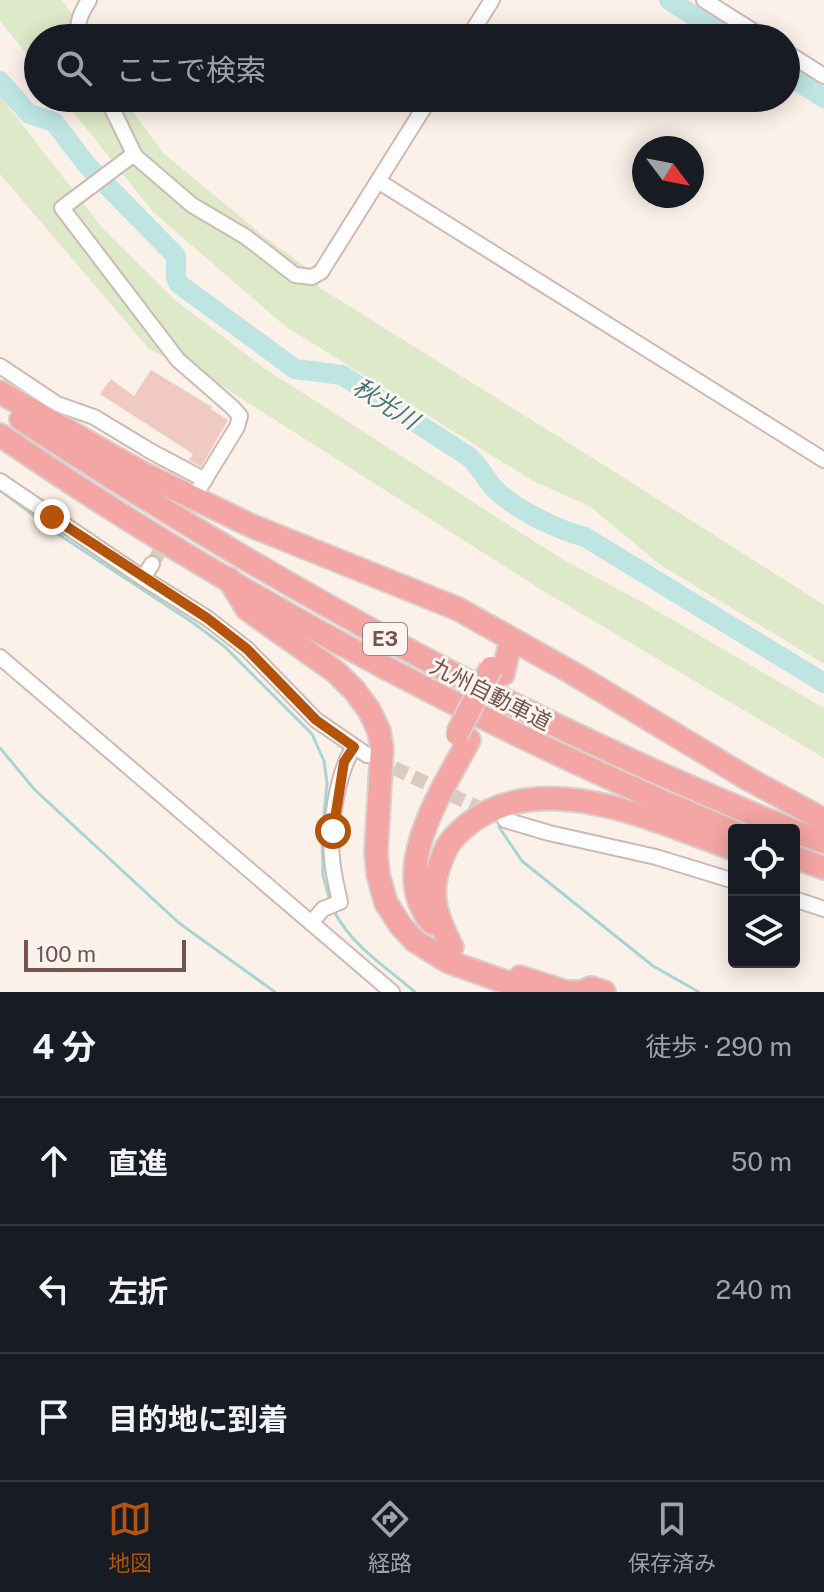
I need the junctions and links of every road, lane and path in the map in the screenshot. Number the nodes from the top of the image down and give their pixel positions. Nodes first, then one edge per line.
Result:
1 (89, 0) edge
2 (492, 0) edge
3 (704, 0) edge
4 (78, 24) edge
5 (477, 24) edge
6 (742, 24) edge
7 (800, 61) edge
8 (824, 76) edge
9 (112, 112) edge
10 (421, 112) edge
11 (130, 158) junction
12 (378, 181) junction
13 (0, 366) edge
14 (0, 392) edge
15 (0, 405) edge
16 (0, 435) edge
17 (824, 460) edge
18 (0, 481) edge
19 (152, 564) tunnel mouth
20 (143, 578) junction
21 (229, 578) junction
22 (511, 640) junction
23 (0, 657) edge
24 (463, 737) junction
25 (505, 820) tunnel mouth
26 (824, 820) edge
27 (779, 824) edge
28 (728, 829) edge
29 (800, 833) edge
30 (824, 842) edge
31 (728, 847) edge
32 (800, 859) edge
33 (824, 868) edge
34 (800, 873) edge
35 (728, 879) edge
36 (824, 881) edge
37 (800, 901) edge
38 (824, 909) edge
39 (311, 923) junction
40 (452, 947) junction
41 (479, 973) junction
42 (392, 992) edge
43 (534, 992) edge
44 (575, 992) edge
45 (582, 992) edge
46 (604, 992) edge

1 - 4 street
2 - 5 street
3 - 6 street
7 - 8 street
9 - 11 street
10 - 12 street
11 - 12 street
11 - 13 street
12 - 17 street
14 - 22 highway
15 - 27 highway, 九州自動車道 / E3
16 - 21 highway, 九州自動車道 / E3
18 - 20 street
19 - 20 street
20 - 39 street
21 - 28 highway, 九州自動車道 / E3
21 - 41 highway
22 - 24 highway, bridge
22 - 26 highway
23 - 39 street
24 - 40 highway
24 - 41 highway
25 - 35 street
29 - 30 highway, 九州自動車道 / E3
31 - 40 highway
32 - 33 highway
34 - 36 highway
37 - 38 street
39 - 42 street
40 - 44 highway
41 - 43 highway
45 - 46 highway

